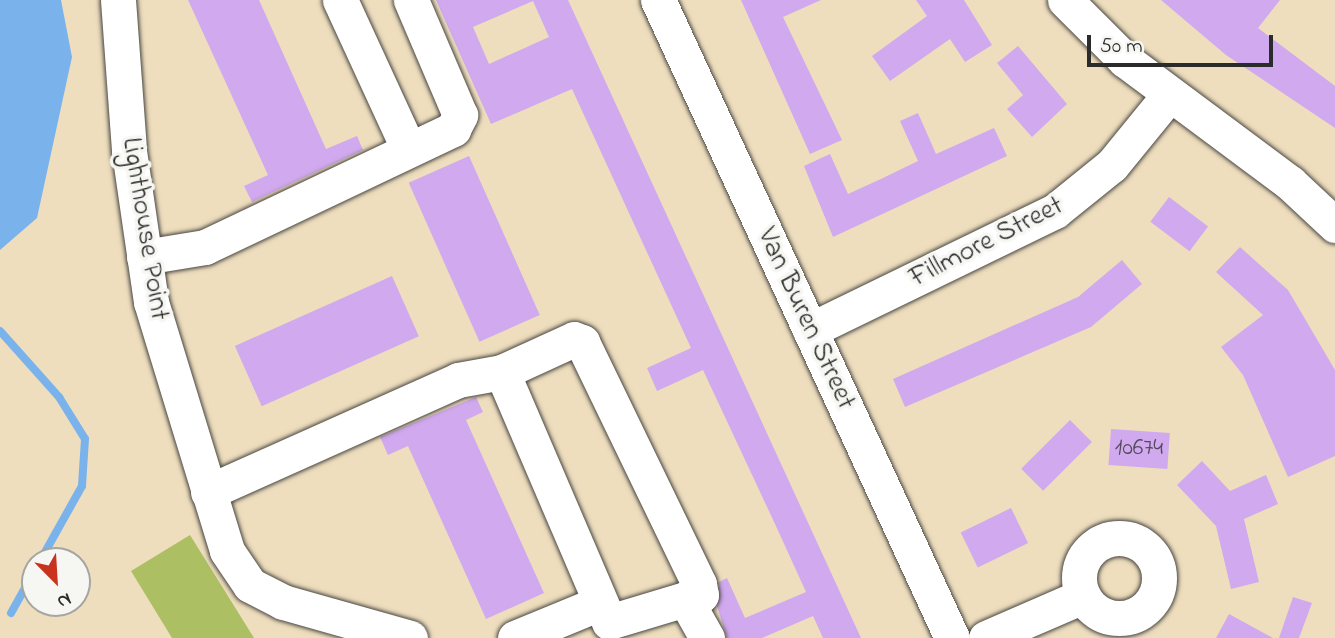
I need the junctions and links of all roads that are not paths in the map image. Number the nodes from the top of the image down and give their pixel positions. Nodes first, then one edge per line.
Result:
1 (118, 0) edge
2 (340, 0) edge
3 (411, 0) edge
4 (658, 0) edge
5 (1065, 0) edge
6 (1169, 95) junction
7 (408, 148) junction
8 (1335, 225) edge
9 (144, 257) junction
10 (810, 330) junction
11 (502, 372) junction
12 (208, 492) junction
13 (1083, 596) dead end
14 (692, 602) junction
15 (600, 603) junction
16 (351, 632) edge
17 (410, 638) edge
18 (515, 638) edge
19 (707, 638) edge
20 (952, 638) edge
21 (986, 638) edge

1 - 9 street, Lighthouse Point
2 - 7 street
3 - 7 street
4 - 10 street, Van Buren Street
5 - 6 street
6 - 8 street
6 - 10 street, Fillmore Street
7 - 9 street
9 - 12 street, Lighthouse Point
10 - 20 street, Van Buren Street
11 - 12 street
11 - 14 street
11 - 15 street
12 - 16 street, Lighthouse Point
13 - 21 street
14 - 15 street
14 - 19 street
15 - 18 street
16 - 17 street, Lighthouse Point

